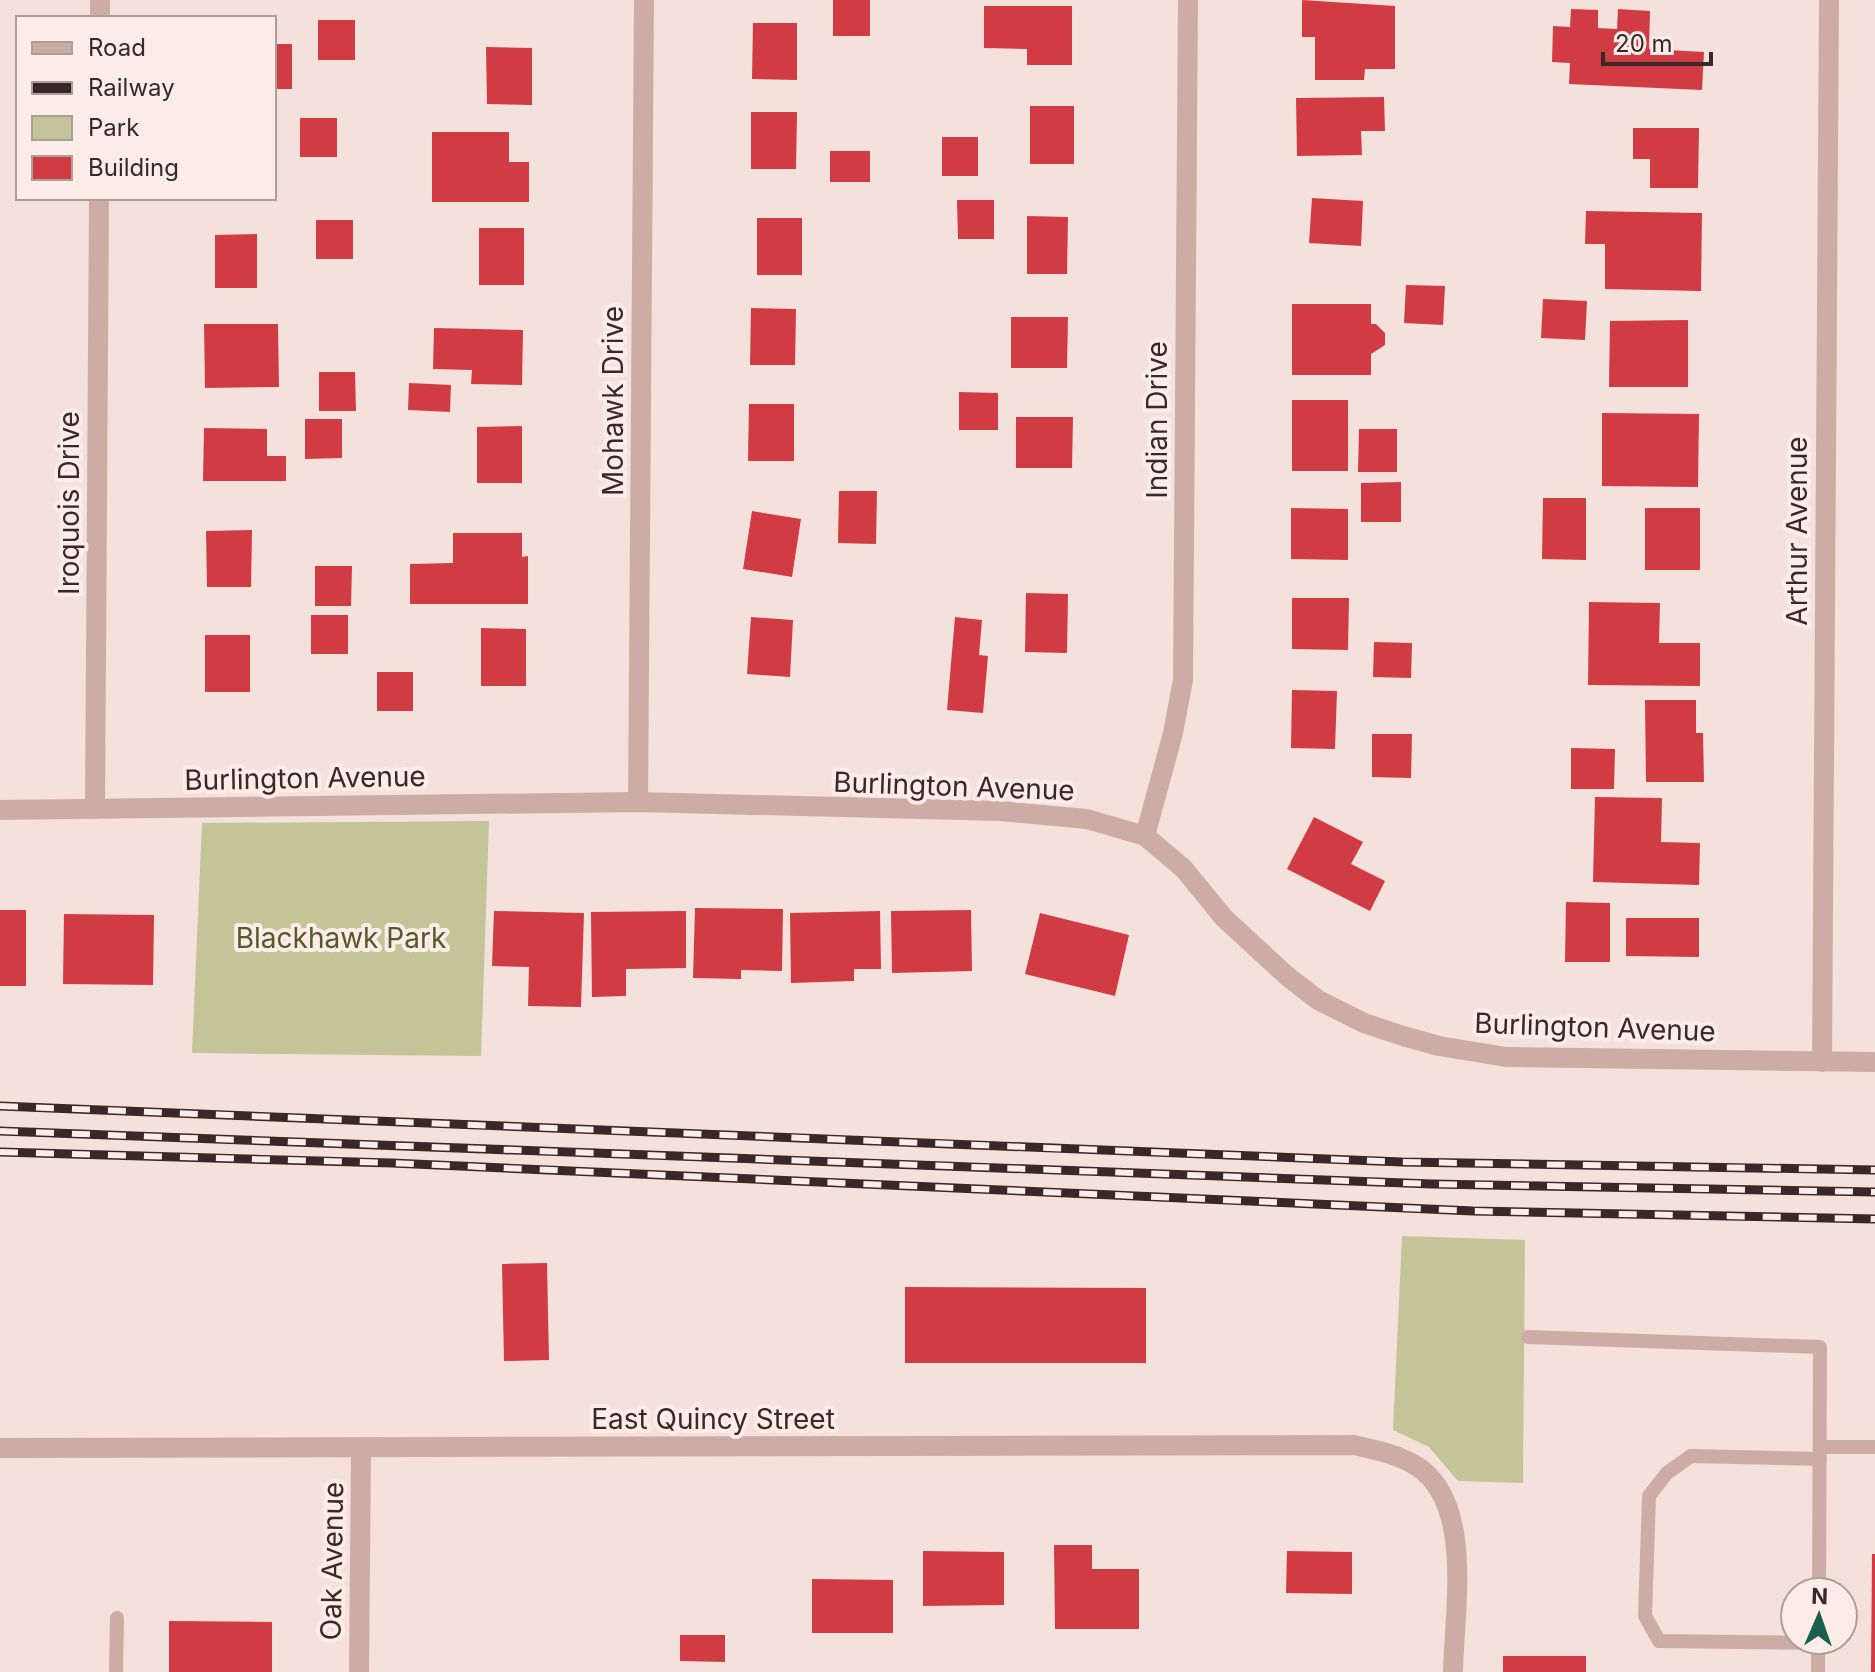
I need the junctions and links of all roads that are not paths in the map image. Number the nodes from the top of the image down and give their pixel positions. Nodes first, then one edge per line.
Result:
1 (644, 0) edge
2 (1188, 0) edge
3 (1829, 0) edge
4 (99, 200) edge
5 (638, 802) junction
6 (95, 809) junction
7 (0, 810) edge
8 (1145, 836) junction
9 (1822, 1062) junction
10 (1875, 1062) edge
11 (1528, 1337) dead end
12 (1875, 1447) edge
13 (0, 1448) edge
14 (361, 1450) junction
15 (1820, 1453) junction
16 (1819, 1576) edge
17 (117, 1618) dead end
18 (1779, 1641) edge
19 (116, 1672) edge
20 (359, 1672) edge
21 (1453, 1672) edge

1 - 5 street, Mohawk Drive
2 - 8 street, Indian Drive
3 - 9 street, Arthur Avenue
4 - 6 street, Iroquois Drive
5 - 6 street, Burlington Avenue
5 - 8 street, Burlington Avenue
6 - 7 street, Burlington Avenue
8 - 9 street, Burlington Avenue
9 - 10 street, Burlington Avenue
11 - 15 lane
12 - 15 lane
13 - 14 street, East Quincy Street
14 - 20 street, Oak Avenue
14 - 21 street, East Quincy Street
15 - 16 lane
15 - 18 lane
17 - 19 lane

